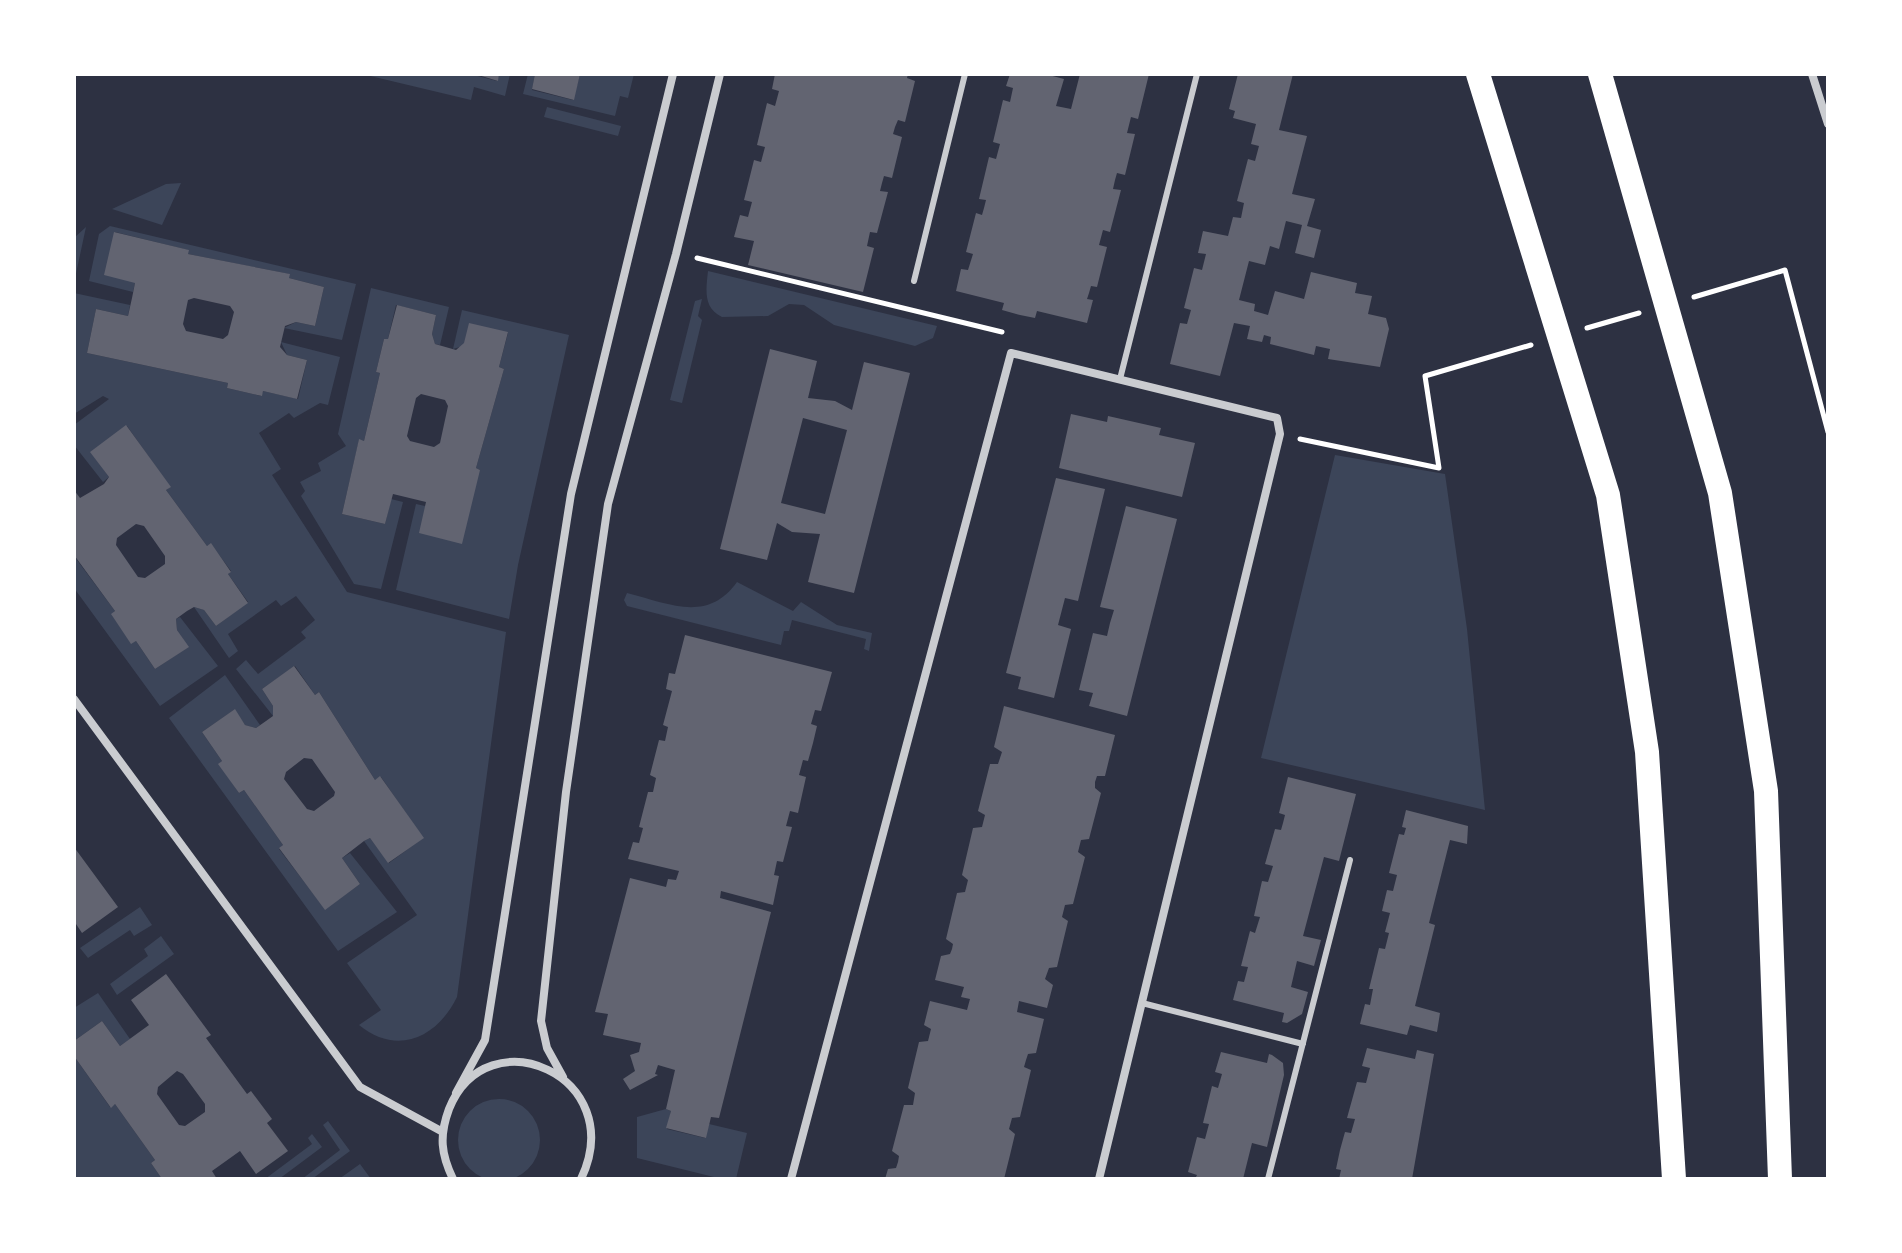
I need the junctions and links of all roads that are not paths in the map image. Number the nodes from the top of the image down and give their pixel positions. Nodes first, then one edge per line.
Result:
1 (673, 74) edge
2 (720, 74) edge
3 (965, 74) edge
4 (1197, 74) edge
5 (1478, 74) edge
6 (1600, 74) edge
7 (1812, 74) edge
8 (1828, 124) edge
9 (914, 281) dead end
10 (1120, 379) junction
11 (74, 699) edge
12 (1350, 860) dead end
13 (1142, 1003) junction
14 (1303, 1044) junction
15 (563, 1077) junction
16 (456, 1093) junction
17 (441, 1131) junction
18 (453, 1179) edge
19 (581, 1179) edge
20 (791, 1179) edge
21 (1099, 1179) edge
22 (1268, 1179) edge
23 (1674, 1179) edge
24 (1780, 1179) edge

1 - 16 street
2 - 15 street
3 - 9 lane
4 - 10 lane
5 - 23 highway
6 - 24 highway
7 - 8 street
10 - 13 street
10 - 20 street
11 - 17 street
12 - 14 lane
13 - 14 lane
13 - 21 street
14 - 22 lane
15 - 16 street
15 - 19 street
16 - 17 street
17 - 18 street

